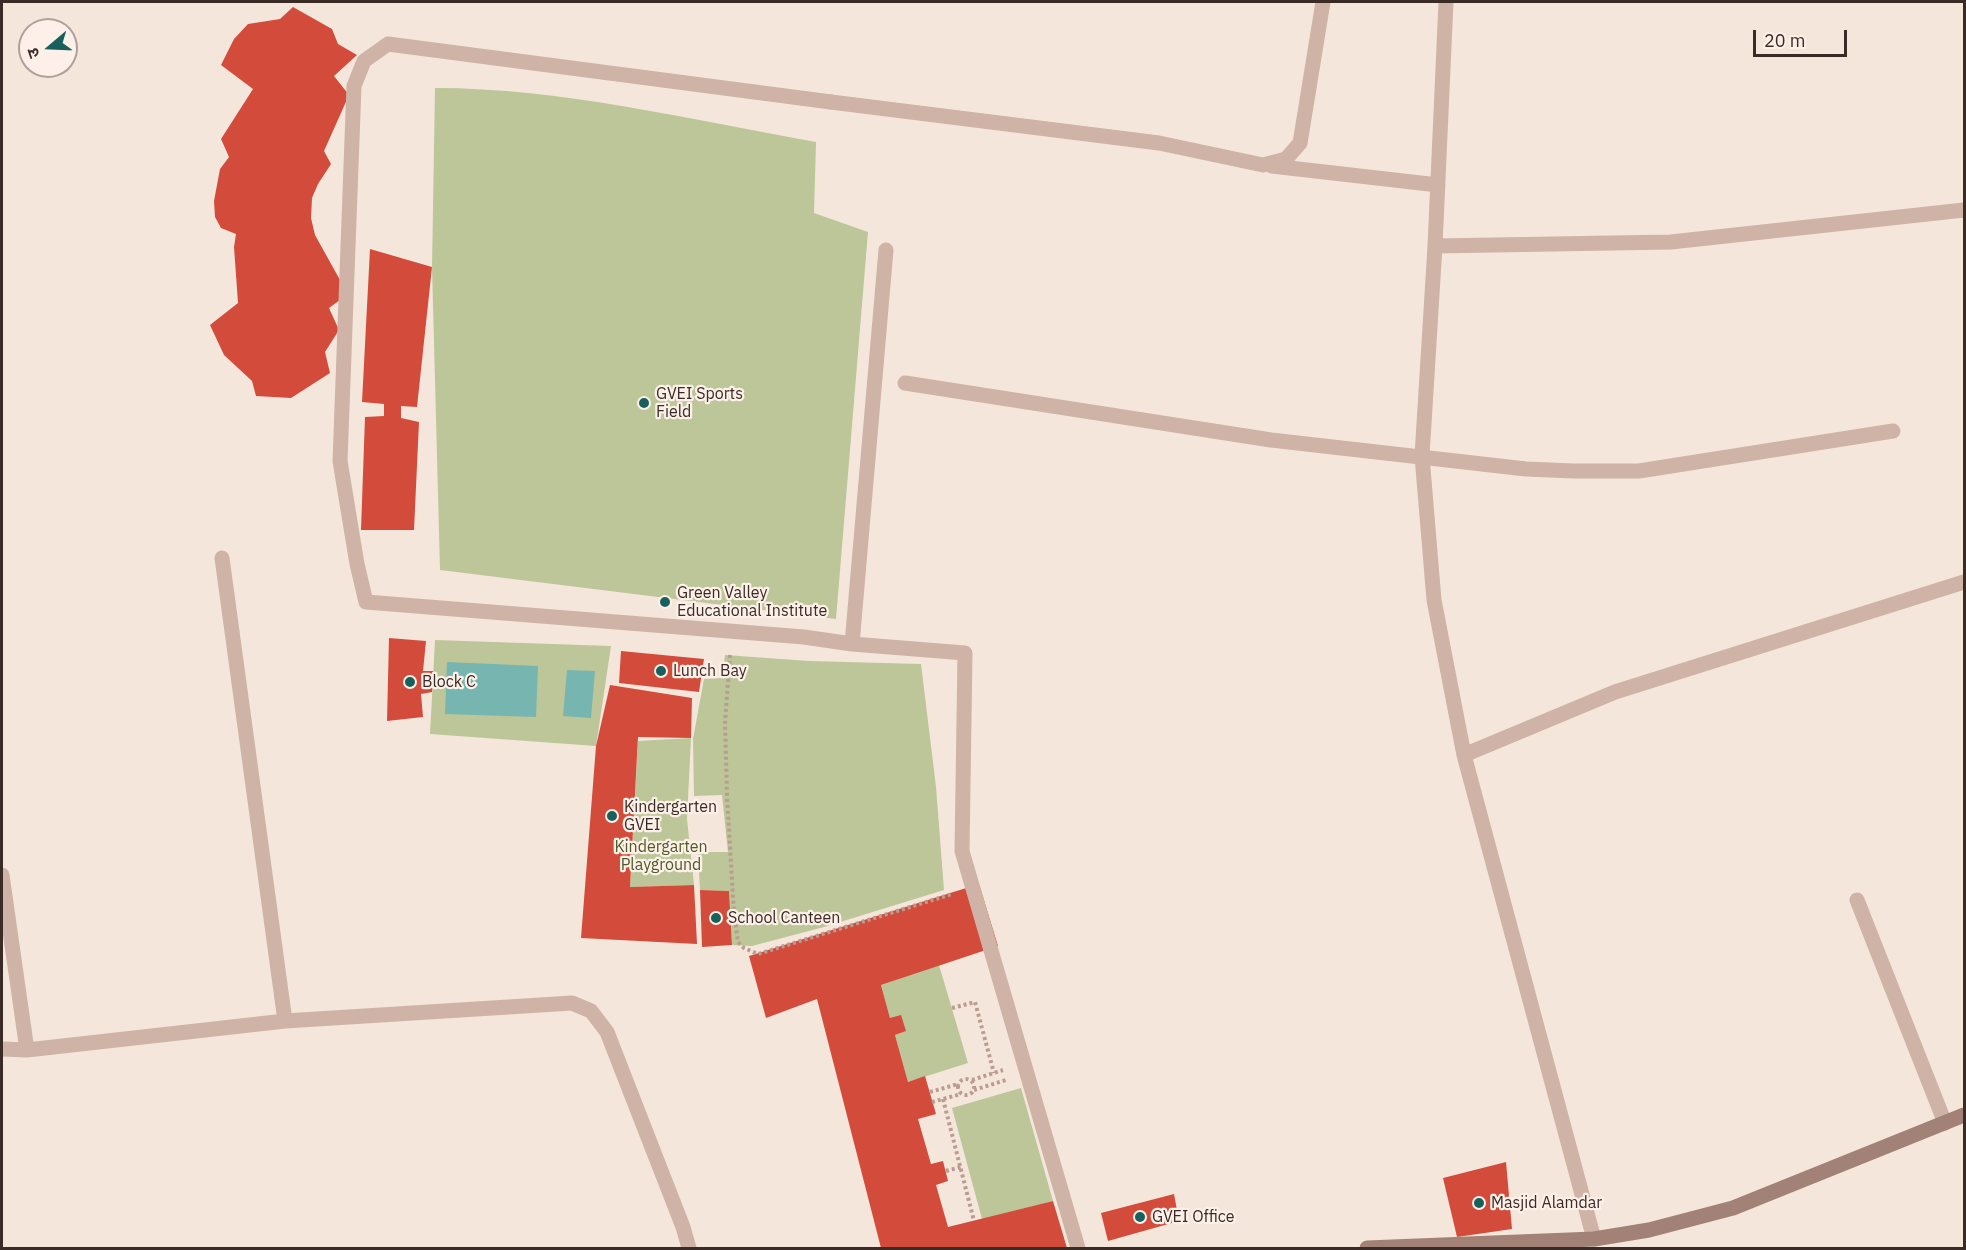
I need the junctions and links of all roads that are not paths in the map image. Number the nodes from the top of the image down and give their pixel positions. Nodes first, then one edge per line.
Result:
1 (1323, 2) edge
2 (1446, 2) edge
3 (1263, 165) junction
4 (1438, 185) junction
5 (1965, 210) edge
6 (1435, 246) junction
7 (886, 250) dead end
8 (905, 383) dead end
9 (1893, 431) dead end
10 (1422, 456) junction
11 (222, 558) dead end
12 (1965, 582) edge
13 (852, 644) junction
14 (1464, 755) junction
15 (2, 875) edge
16 (1857, 900) dead end
17 (285, 1021) junction
18 (2, 1049) edge
19 (27, 1050) junction
20 (1965, 1115) edge
21 (1945, 1123) junction
22 (1594, 1239) junction
23 (689, 1248) edge
24 (1078, 1248) edge
25 (1367, 1248) edge

1 - 3 street
2 - 4 street
3 - 4 street
3 - 13 street
4 - 6 street
5 - 6 street
6 - 10 street
7 - 13 street
8 - 10 street
9 - 10 street
10 - 14 street
11 - 17 street
12 - 14 street
13 - 24 street
14 - 22 street
15 - 19 street
16 - 21 street
17 - 19 street
17 - 23 street
18 - 19 street
20 - 21 street
21 - 22 street
22 - 25 street

